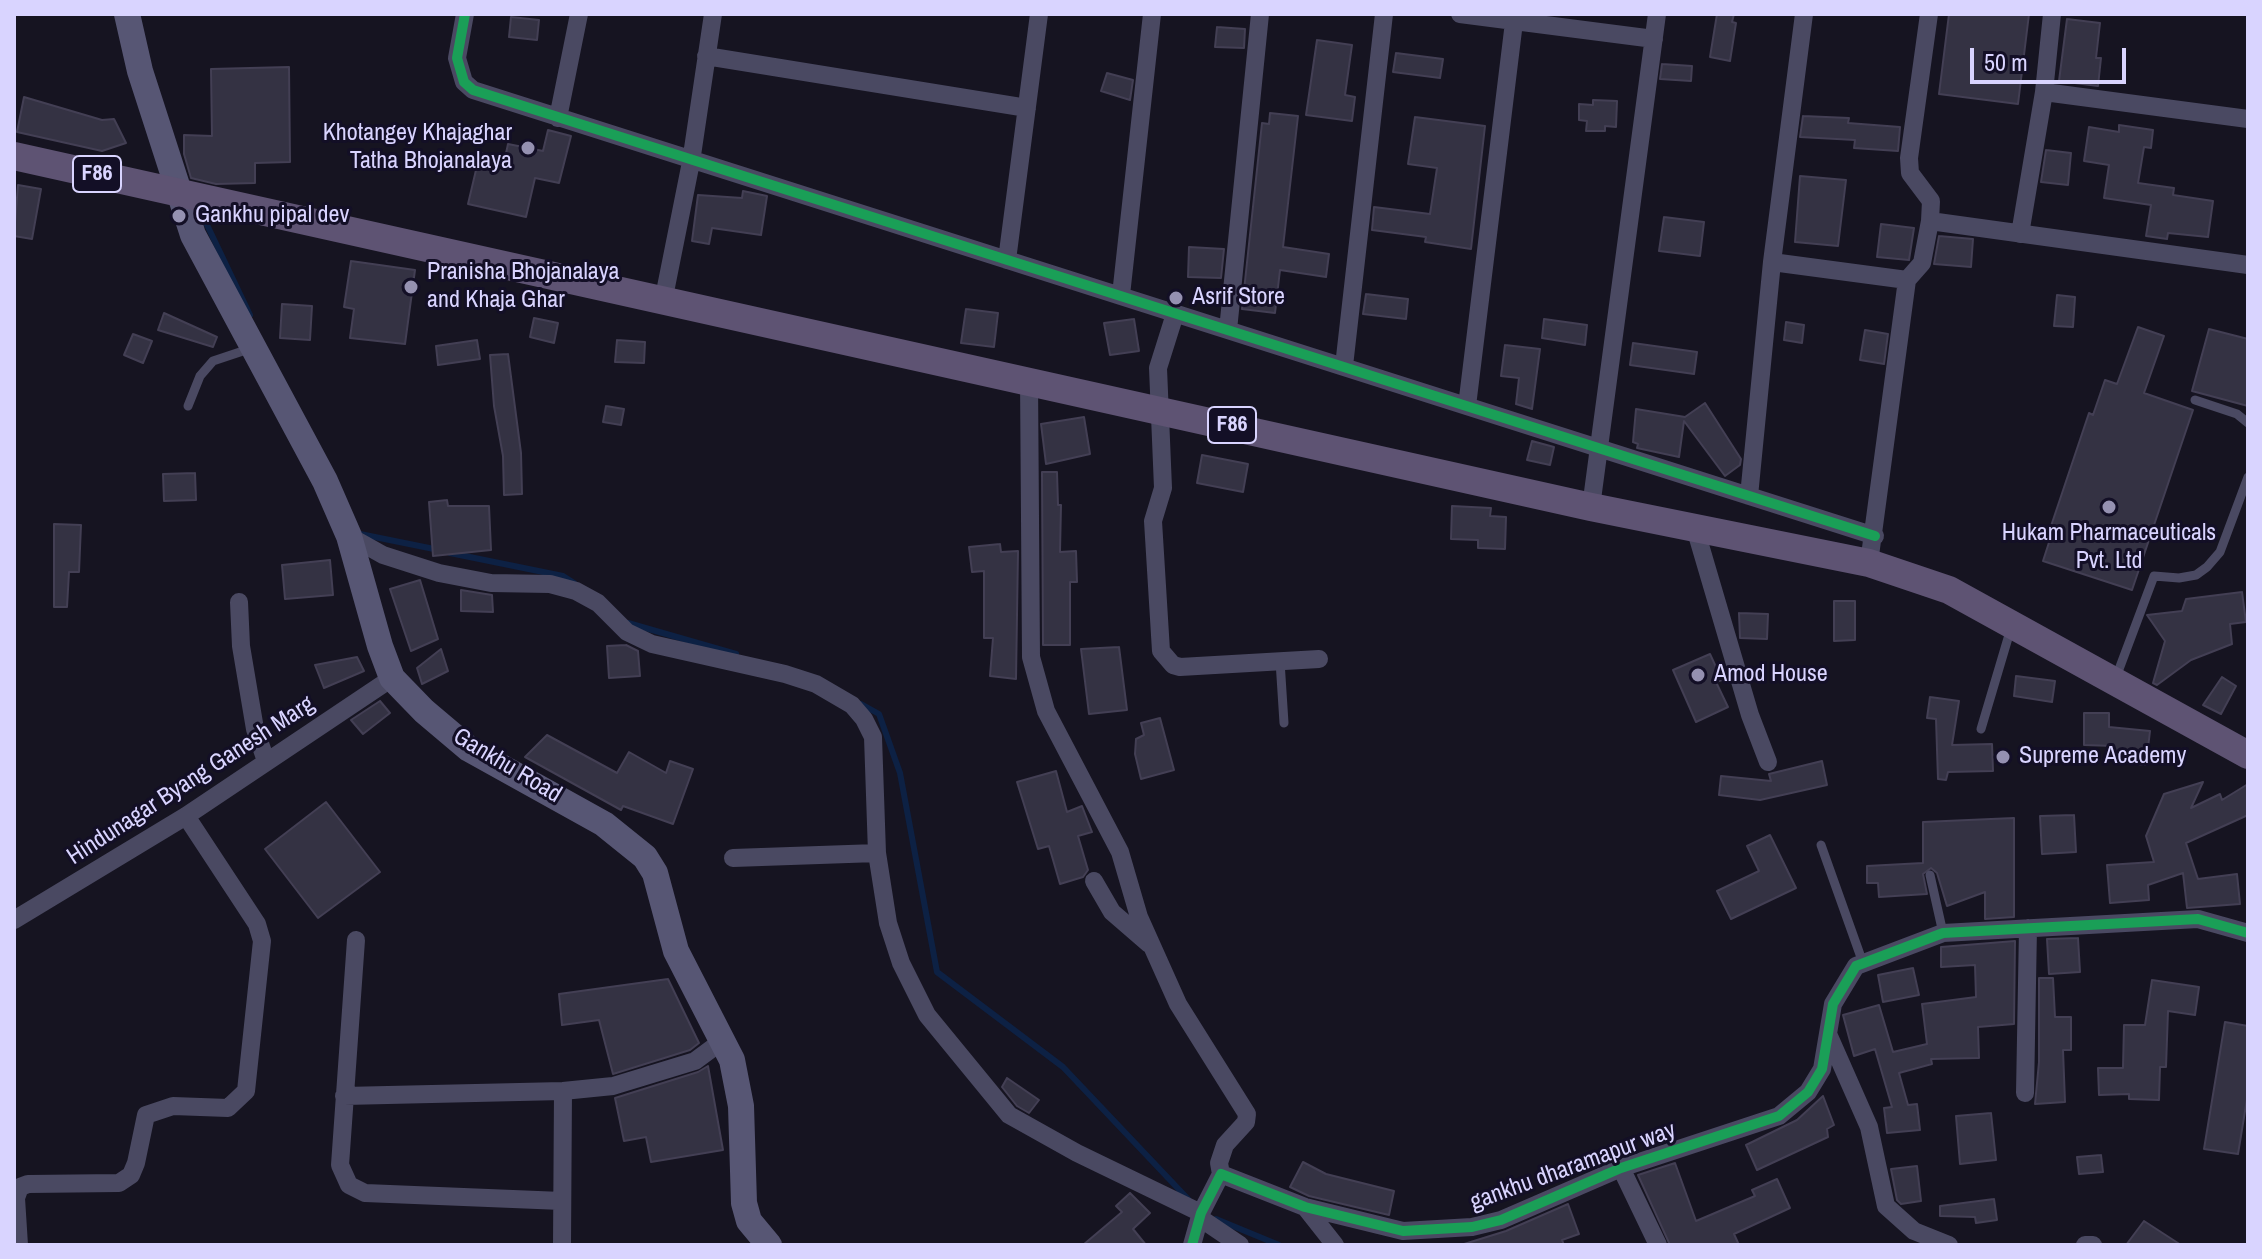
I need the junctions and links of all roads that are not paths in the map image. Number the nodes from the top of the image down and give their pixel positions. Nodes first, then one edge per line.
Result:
1 (127, 14) edge
2 (465, 14) edge
3 (579, 14) edge
4 (713, 14) edge
5 (1039, 14) edge
6 (1152, 14) edge
7 (1260, 14) edge
8 (1384, 14) edge
9 (1460, 14) edge
10 (1657, 14) edge
11 (1804, 14) edge
12 (1929, 14) edge
13 (2052, 14) edge
14 (1515, 17) edge
15 (1654, 39) junction
16 (706, 56) junction
17 (2044, 92) junction
18 (1027, 108) junction
19 (558, 118) junction
20 (2248, 119) edge
21 (14, 156) edge
22 (691, 162) junction
23 (180, 193) junction
24 (1930, 221) junction
25 (2020, 234) junction
26 (1007, 260) junction
27 (1772, 262) junction
28 (2248, 265) edge
29 (1907, 280) junction
30 (1121, 295) junction
31 (663, 302) junction
32 (1175, 314) junction
33 (1228, 330) junction
34 (255, 347) junction
35 (1344, 366) junction
36 (1029, 379) junction
37 (2195, 400) dead end
38 (188, 406) dead end
39 (1467, 406) junction
40 (1158, 408) junction
41 (2248, 423) edge
42 (1599, 448) junction
43 (2248, 477) edge
44 (1749, 496) junction
45 (1591, 507) junction
46 (1695, 528) junction
47 (349, 536) junction
48 (1872, 549) junction
49 (239, 602) dead end
50 (2012, 625) junction
51 (1319, 659) dead end
52 (1280, 661) junction
53 (392, 678) junction
54 (2114, 683) junction
55 (1284, 723) dead end
56 (1981, 729) dead end
57 (2248, 755) edge
58 (266, 761) junction
59 (1768, 762) dead end
60 (186, 816) junction
61 (1821, 845) dead end
62 (877, 853) junction
63 (733, 858) dead end
64 (1930, 875) dead end
65 (1094, 881) dead end
66 (14, 920) edge
67 (2028, 928) junction
68 (1943, 933) junction
69 (2248, 933) edge
70 (356, 940) dead end
71 (1152, 945) junction
72 (1863, 963) junction
73 (1827, 1031) junction
74 (722, 1041) junction
75 (563, 1091) junction
76 (2025, 1093) dead end
77 (344, 1096) junction
78 (1621, 1168) junction
79 (1221, 1174) junction
80 (562, 1201) junction
81 (1305, 1207) junction
82 (1200, 1216) junction
83 (19, 1245) edge
84 (562, 1245) edge
85 (769, 1245) edge
86 (1192, 1245) edge
87 (1240, 1245) edge
88 (1335, 1245) edge
89 (1658, 1245) edge
90 (1949, 1245) edge
91 (2085, 1245) edge
92 (2093, 1245) edge

1 - 23 main road, Gankhu Road
2 - 19 street
3 - 19 street
4 - 16 street
5 - 18 street
6 - 30 street
7 - 33 street
8 - 35 street
9 - 14 street
10 - 15 street
11 - 27 street
12 - 24 street
13 - 17 street
14 - 15 street
14 - 39 street
15 - 42 street
16 - 18 street
16 - 22 street
17 - 20 street
17 - 25 street
18 - 26 street
19 - 22 street
21 - 23 main road, F86
22 - 26 street
22 - 31 street
23 - 31 main road, F86
23 - 34 main road, Gankhu Road
24 - 25 street
24 - 29 street
25 - 28 street
26 - 30 street
27 - 29 street
27 - 44 street
29 - 48 street
30 - 32 street
31 - 36 main road, F86
32 - 33 street
32 - 40 street
33 - 35 street
34 - 38 lane
34 - 47 main road, Gankhu Road
35 - 39 street
36 - 40 main road, F86
36 - 71 street
37 - 41 lane
39 - 42 street
40 - 45 main road, F86
40 - 52 street
42 - 44 street
42 - 45 street
43 - 54 lane
44 - 48 street
45 - 46 main road, F86
46 - 48 main road, F86
46 - 59 street
47 - 53 main road, Gankhu Road
47 - 62 street
48 - 50 main road, F86
49 - 58 street
50 - 54 main road, F86
50 - 56 lane
51 - 52 street
52 - 55 lane
53 - 58 street, Hindunagar Byang Ganesh Marg
53 - 74 main road, Gankhu Road
54 - 57 main road, F86
58 - 60 street, Hindunagar Byang Ganesh Marg
60 - 66 street, Hindunagar Byang Ganesh Marg
60 - 83 street
61 - 72 lane
62 - 63 street
62 - 82 street
64 - 68 lane
65 - 71 street
67 - 68 street, gankhu dharamapur way
67 - 69 street, gankhu dharamapur way
67 - 76 street
68 - 72 street, gankhu dharamapur way
70 - 77 street
71 - 79 street
72 - 73 street, gankhu dharamapur way
73 - 78 street, gankhu dharamapur way
73 - 90 street
74 - 75 street
74 - 85 main road, Gankhu Road
75 - 77 street
75 - 80 street
77 - 80 street
78 - 81 street, gankhu dharamapur way
78 - 89 street
79 - 81 street, gankhu dharamapur way
79 - 82 street
80 - 84 street
81 - 88 street
82 - 86 street
82 - 87 street
91 - 92 street

